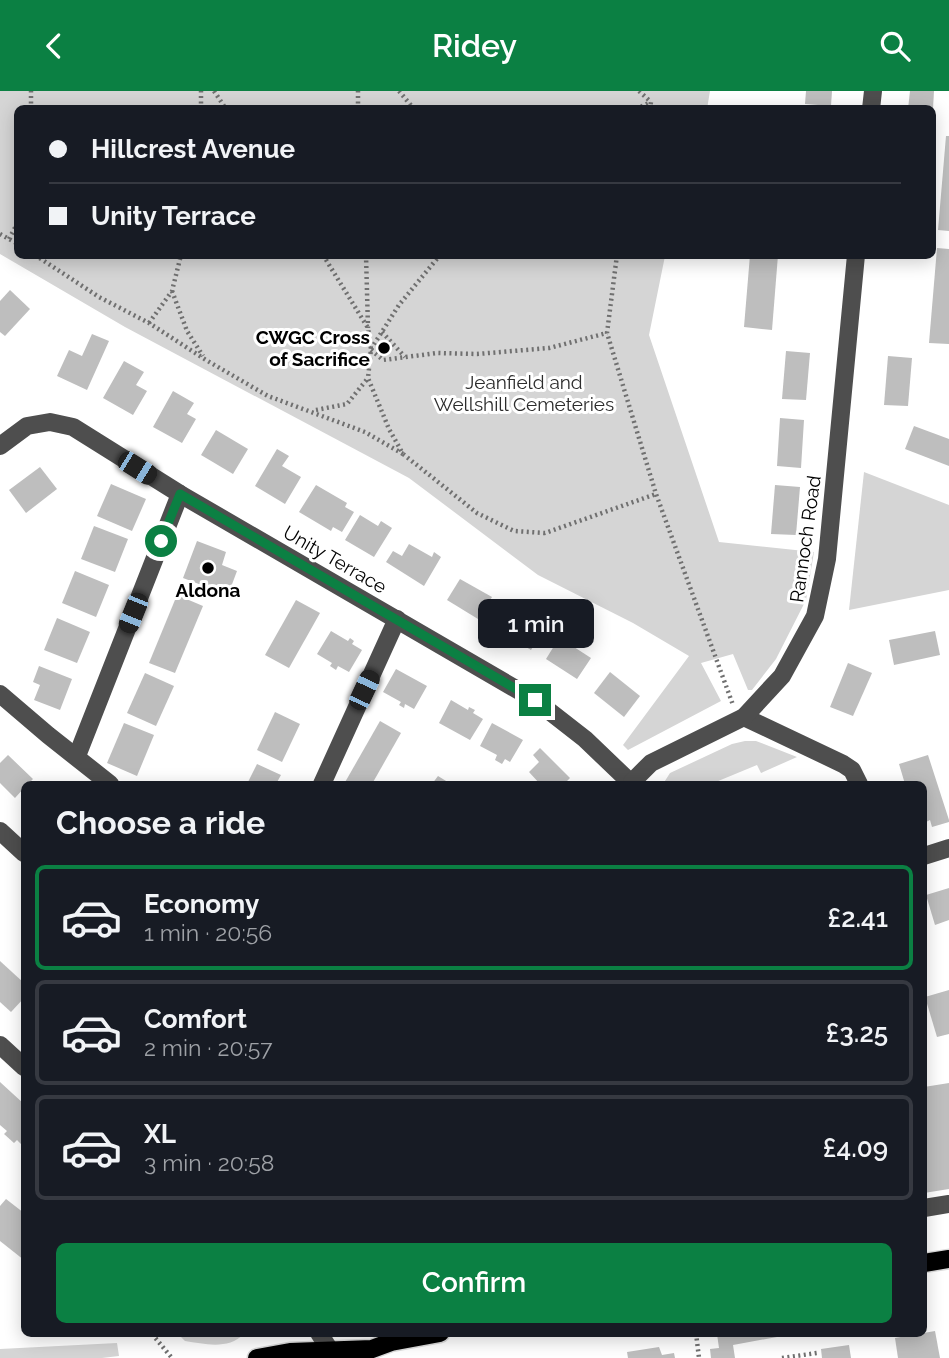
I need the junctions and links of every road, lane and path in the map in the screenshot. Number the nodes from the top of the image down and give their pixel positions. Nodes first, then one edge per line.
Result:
1 (399, 91) edge
2 (639, 91) edge
3 (652, 102) junction
4 (411, 105) edge
5 (645, 105) edge
6 (651, 105) edge
7 (14, 230) edge
8 (0, 234) edge
9 (9, 239) junction
10 (14, 242) edge
11 (41, 259) edge
12 (180, 259) edge
13 (325, 259) edge
14 (366, 259) edge
15 (437, 259) edge
16 (616, 259) edge
17 (856, 259) edge
18 (172, 291) junction
19 (149, 323) junction
20 (368, 328) junction
21 (382, 332) junction
22 (607, 333) junction
23 (371, 349) junction
24 (405, 357) junction
25 (206, 360) junction
26 (368, 378) junction
27 (313, 410) junction
28 (0, 446) edge
29 (403, 454) junction
30 (180, 494) junction
31 (656, 494) junction
32 (397, 619) junction
33 (0, 694) edge
34 (741, 718) junction
35 (77, 756) junction
36 (106, 781) edge
37 (323, 781) edge
38 (630, 781) edge
39 (634, 781) edge
40 (858, 781) edge
41 (0, 831) edge
42 (949, 848) edge
43 (21, 850) edge
44 (927, 855) edge
45 (0, 1045) edge
46 (21, 1064) edge
47 (949, 1204) edge
48 (927, 1208) edge
49 (949, 1259) edge
50 (927, 1263) edge
51 (154, 1337) edge
52 (322, 1337) edge
53 (418, 1337) edge
54 (696, 1337) edge
55 (817, 1353) dead end
56 (334, 1355) edge
57 (172, 1358) edge
58 (257, 1358) edge
59 (699, 1358) edge
60 (782, 1358) edge

1 - 4 path
2 - 3 path
3 - 5 path
3 - 6 path
7 - 9 path
8 - 9 path
9 - 10 path
11 - 19 path
12 - 18 path
13 - 20 path
14 - 20 path
15 - 21 path
16 - 22 path
17 - 34 street, Rannoch Road
18 - 19 path
18 - 25 path
19 - 25 path
20 - 23 path
21 - 23 path
21 - 24 path
22 - 24 path
22 - 31 path
23 - 24 path
23 - 26 path
25 - 27 path
26 - 27 path
26 - 29 path
27 - 29 path
28 - 30 street, Unity Terrace
29 - 31 path
30 - 32 street, Unity Terrace
30 - 35 street
31 - 34 path
32 - 37 street
32 - 38 street, Unity Terrace
33 - 35 street
34 - 39 street, Rannoch Road
34 - 40 street
35 - 36 street
41 - 43 street
42 - 44 street
45 - 46 street
47 - 48 street
49 - 50 main road
51 - 57 path
52 - 56 street
53 - 56 main road
54 - 59 path
55 - 60 path
56 - 58 main road

